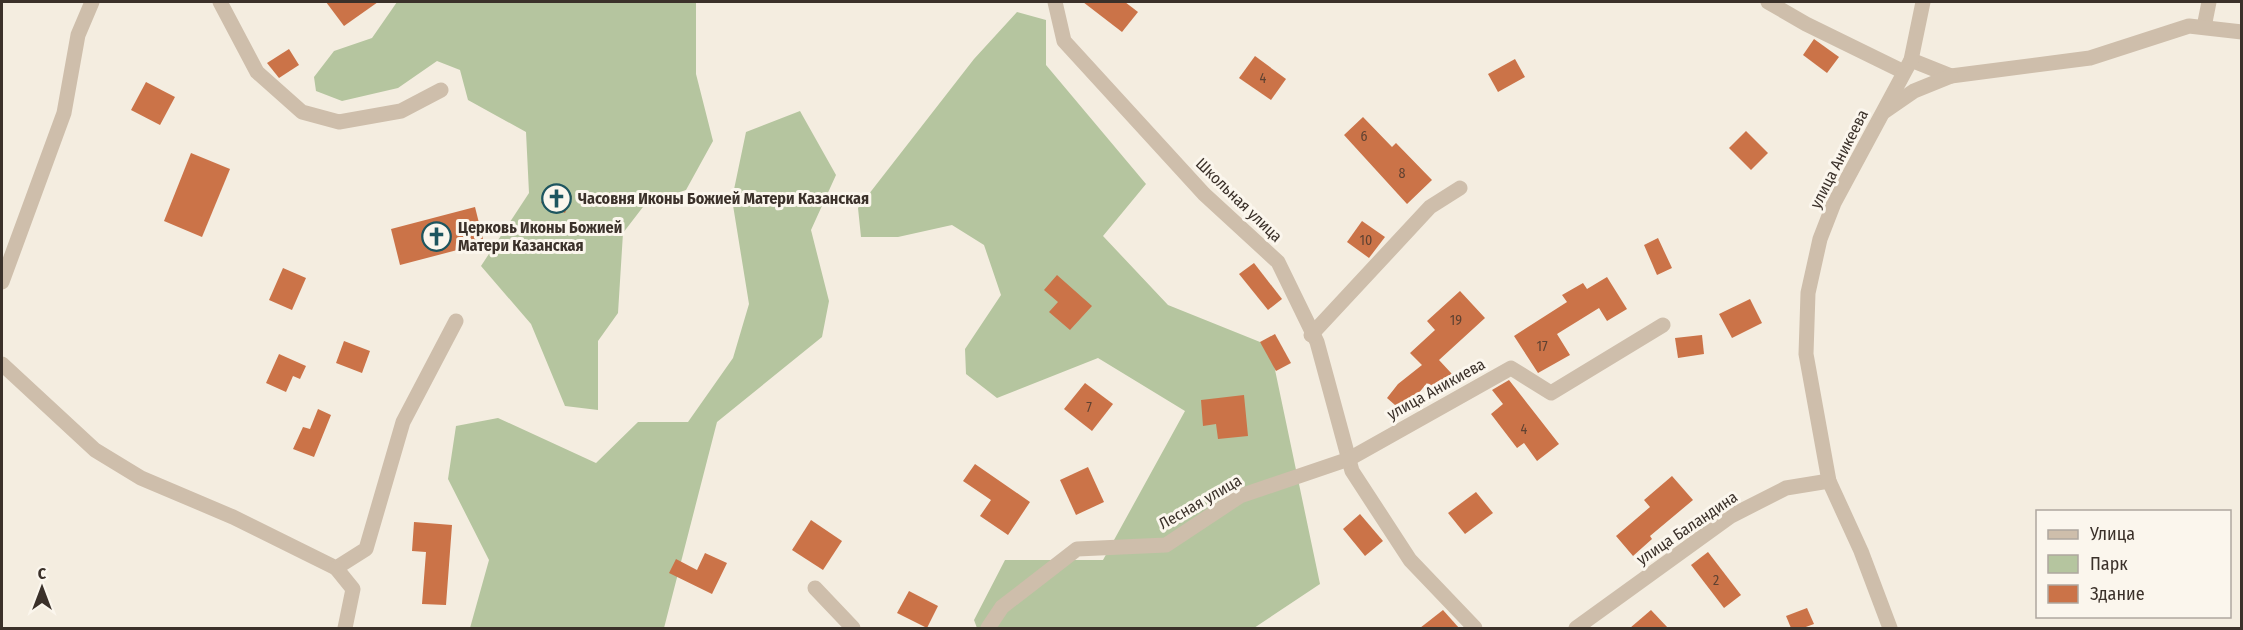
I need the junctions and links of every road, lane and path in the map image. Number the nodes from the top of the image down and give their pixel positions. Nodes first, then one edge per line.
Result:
1 (92, 2) edge
2 (220, 2) edge
3 (1055, 2) edge
4 (1768, 2) edge
5 (1923, 2) edge
6 (2209, 2) edge
7 (2204, 27) junction
8 (2241, 32) edge
9 (1907, 66) junction
10 (1951, 76) junction
11 (441, 90) dead end
12 (1884, 111) junction
13 (1460, 188) dead end
14 (2, 282) edge
15 (456, 321) dead end
16 (1663, 325) dead end
17 (1311, 334) junction
18 (2, 364) edge
19 (1349, 459) junction
20 (1829, 481) junction
21 (336, 568) junction
22 (815, 588) dead end
23 (345, 628) edge
24 (853, 628) edge
25 (988, 628) edge
26 (1475, 628) edge
27 (1576, 628) edge
28 (1890, 628) edge

1 - 14 street
2 - 11 street
3 - 17 street, Школьная улица
4 - 9 street
5 - 9 street, улица Аникеева
6 - 7 street
7 - 8 street
7 - 10 street
9 - 10 street
9 - 12 street, улица Аникеева
10 - 12 street
12 - 20 street, улица Аникеева
13 - 17 street
15 - 21 street
16 - 19 street, улица Аникиева
17 - 19 street, Школьная улица
18 - 21 street
19 - 25 street, Лесная улица
19 - 26 street, Школьная улица
20 - 27 street, улица Баландина
20 - 28 street, улица Аникеева
21 - 23 street
22 - 24 street

